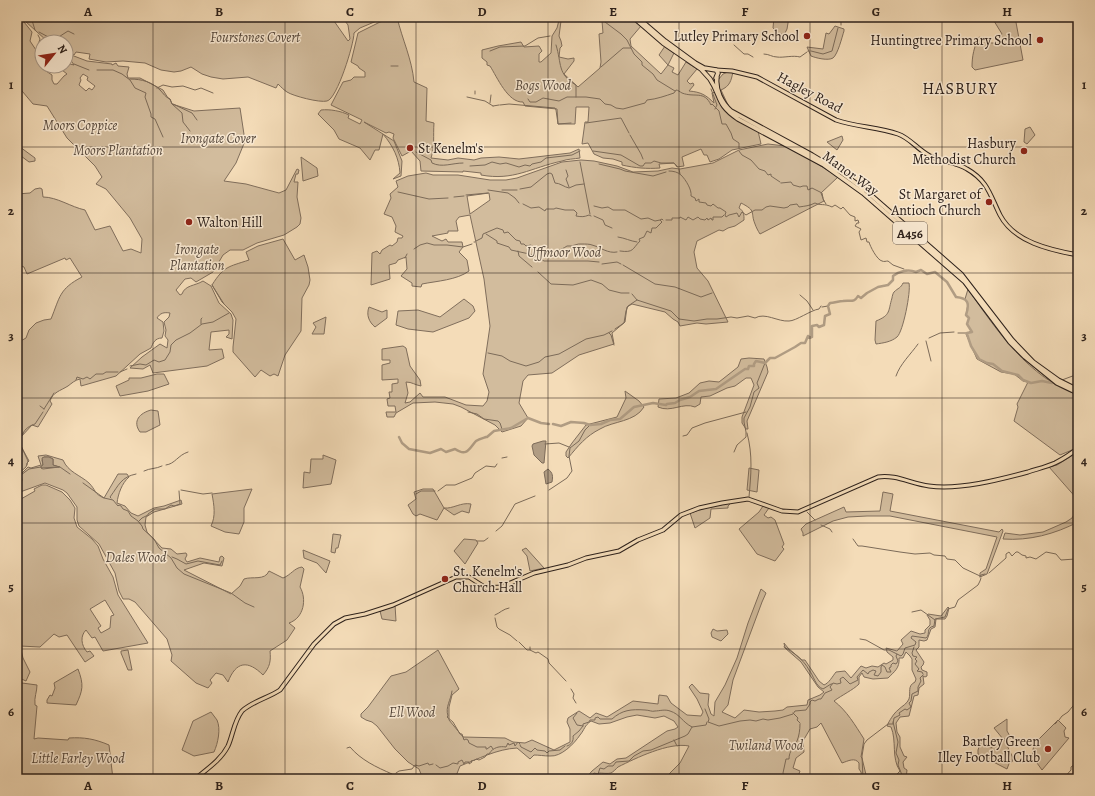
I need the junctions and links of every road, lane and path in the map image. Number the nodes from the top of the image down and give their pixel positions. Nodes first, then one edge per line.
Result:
1 (633, 17) edge
2 (637, 17) edge
3 (714, 70) junction
4 (726, 71) junction
5 (717, 76) junction
6 (709, 78) junction
7 (1078, 255) edge
8 (1078, 392) edge
9 (1078, 448) edge
10 (195, 779) edge

1 - 6 highway, A456
2 - 3 highway
3 - 4 main road, Hagley Road
3 - 5 highway, A456
3 - 6 highway
4 - 5 main road
4 - 7 main road, Hagley Road
5 - 6 highway
5 - 8 highway, Manor Way / A456
6 - 8 highway, Manor Way / A456
9 - 10 main road

